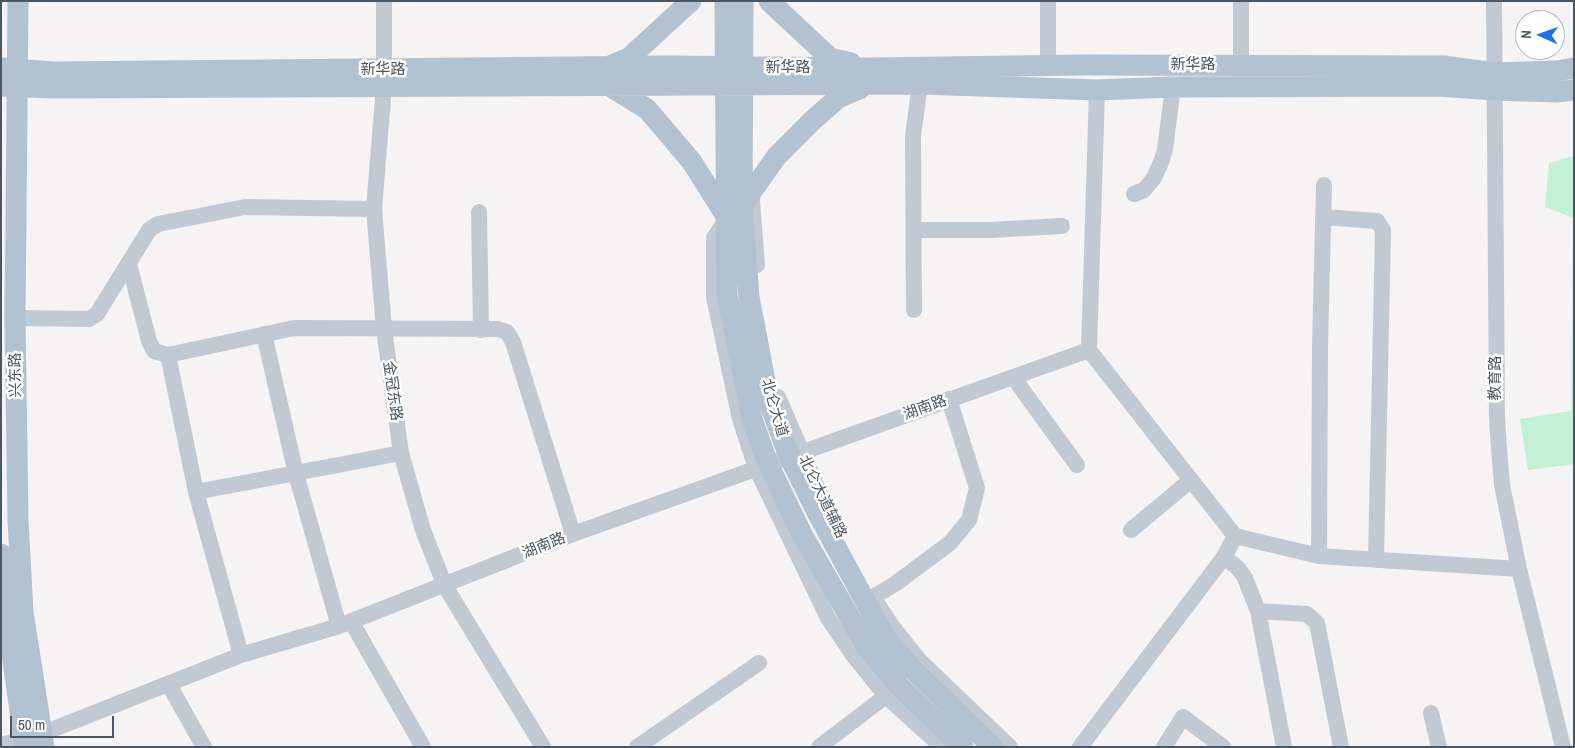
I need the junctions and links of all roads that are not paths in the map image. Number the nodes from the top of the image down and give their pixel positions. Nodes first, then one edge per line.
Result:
1 (18, 1) edge
2 (384, 1) edge
3 (691, 1) edge
4 (743, 1) edge
5 (769, 1) edge
6 (1048, 1) edge
7 (1241, 1) edge
8 (1494, 1) edge
9 (723, 8) edge
10 (1048, 65) junction
11 (1240, 65) junction
12 (1574, 68) edge
13 (606, 76) junction
14 (734, 76) junction
15 (871, 76) junction
16 (9, 78) edge
17 (384, 78) junction
18 (1494, 82) junction
19 (920, 84) junction
20 (1173, 87) junction
21 (1097, 90) junction
22 (1574, 90) edge
23 (1324, 185) dead end
24 (1134, 194) dead end
25 (741, 205) junction
26 (374, 209) junction
27 (479, 212) dead end
28 (1323, 217) junction
29 (1062, 226) dead end
30 (914, 230) junction
31 (129, 264) junction
32 (914, 310) dead end
33 (15, 318) junction
34 (384, 329) junction
35 (481, 330) junction
36 (264, 334) junction
37 (1089, 350) junction
38 (168, 355) junction
39 (1013, 377) junction
40 (949, 399) junction
41 (401, 453) junction
42 (795, 454) junction
43 (1078, 465) dead end
44 (762, 466) junction
45 (296, 474) junction
46 (1191, 480) junction
47 (196, 492) junction
48 (1131, 530) dead end
49 (573, 534) junction
50 (1235, 536) junction
51 (1, 554) edge
52 (1319, 556) junction
53 (1224, 557) junction
54 (1376, 560) junction
55 (1519, 569) junction
56 (445, 586) junction
57 (869, 599) junction
58 (1258, 612) junction
59 (345, 623) junction
60 (241, 655) junction
61 (759, 664) dead end
62 (169, 685) junction
63 (893, 691) junction
64 (1431, 713) dead end
65 (33, 741) edge
66 (1, 745) edge
67 (204, 747) edge
68 (423, 747) edge
69 (543, 747) edge
70 (637, 747) edge
71 (819, 747) edge
72 (942, 747) edge
73 (963, 747) edge
74 (993, 747) edge
75 (1010, 747) edge
76 (1080, 747) edge
77 (1164, 747) edge
78 (1223, 747) edge
79 (1284, 747) edge
80 (1341, 747) edge
81 (1439, 747) edge
82 (1562, 747) edge

1 - 16 main road, 兴东路
2 - 17 street, 金冠东路
3 - 13 main road
4 - 14 main road, 北仑大道
5 - 15 main road
6 - 10 street
7 - 11 street
8 - 18 street, 教育路
9 - 14 main road, 北仑大道
10 - 11 main road, 新华路
10 - 15 main road, 新华路
11 - 18 main road, 新华路
12 - 18 main road, 新华路
13 - 14 main road, 新华路
13 - 17 main road, 新华路
13 - 25 main road
14 - 15 main road, 新华路
14 - 25 main road, 北仑大道
14 - 25 main road, 北仑大道
15 - 19 main road, 新华路
15 - 25 main road
16 - 17 main road, 新华路
16 - 33 main road, 兴东路
17 - 26 street, 金冠东路
18 - 20 main road, 新华路
18 - 22 main road, 新华路
18 - 55 street, 教育路
19 - 21 main road, 新华路
19 - 30 street
20 - 21 main road, 新华路
20 - 24 street
21 - 37 street
23 - 28 street
25 - 42 main road, 北仑大道
25 - 44 main road, 北仑大道
26 - 31 street
26 - 34 street, 金冠东路
27 - 35 street
28 - 52 street
28 - 54 street
29 - 30 street
30 - 32 street
31 - 33 street
31 - 38 street
33 - 65 main road, 兴东路
34 - 35 street
34 - 36 street
34 - 41 street, 金冠东路
35 - 49 street
36 - 38 street
36 - 45 street
37 - 39 street, 湖南路
37 - 46 street
38 - 47 street
39 - 40 street, 湖南路
39 - 43 street
40 - 42 street, 湖南路
40 - 57 street
41 - 45 street
41 - 56 street, 金冠东路
42 - 44 street, 湖南路
42 - 57 main road, 北仑大道
44 - 49 street, 湖南路
44 - 63 main road, 北仑大道
45 - 47 street
45 - 59 street
46 - 48 street
46 - 50 street
47 - 60 street
49 - 56 street, 湖南路
50 - 52 street
50 - 53 street
51 - 65 main road
52 - 54 street
53 - 58 street
53 - 76 street
54 - 55 street
55 - 82 street, 教育路
56 - 59 street, 湖南路
56 - 69 street, 金冠东路
57 - 74 main road, 北仑大道
57 - 75 street
58 - 79 street
58 - 80 street
59 - 60 street, 湖南路
59 - 68 street
60 - 62 street, 湖南路
61 - 70 street
62 - 65 street, 湖南路
62 - 67 street
63 - 71 street
63 - 72 street
63 - 73 main road, 北仑大道
64 - 81 street
65 - 66 street, 湖南路
77 - 78 street

